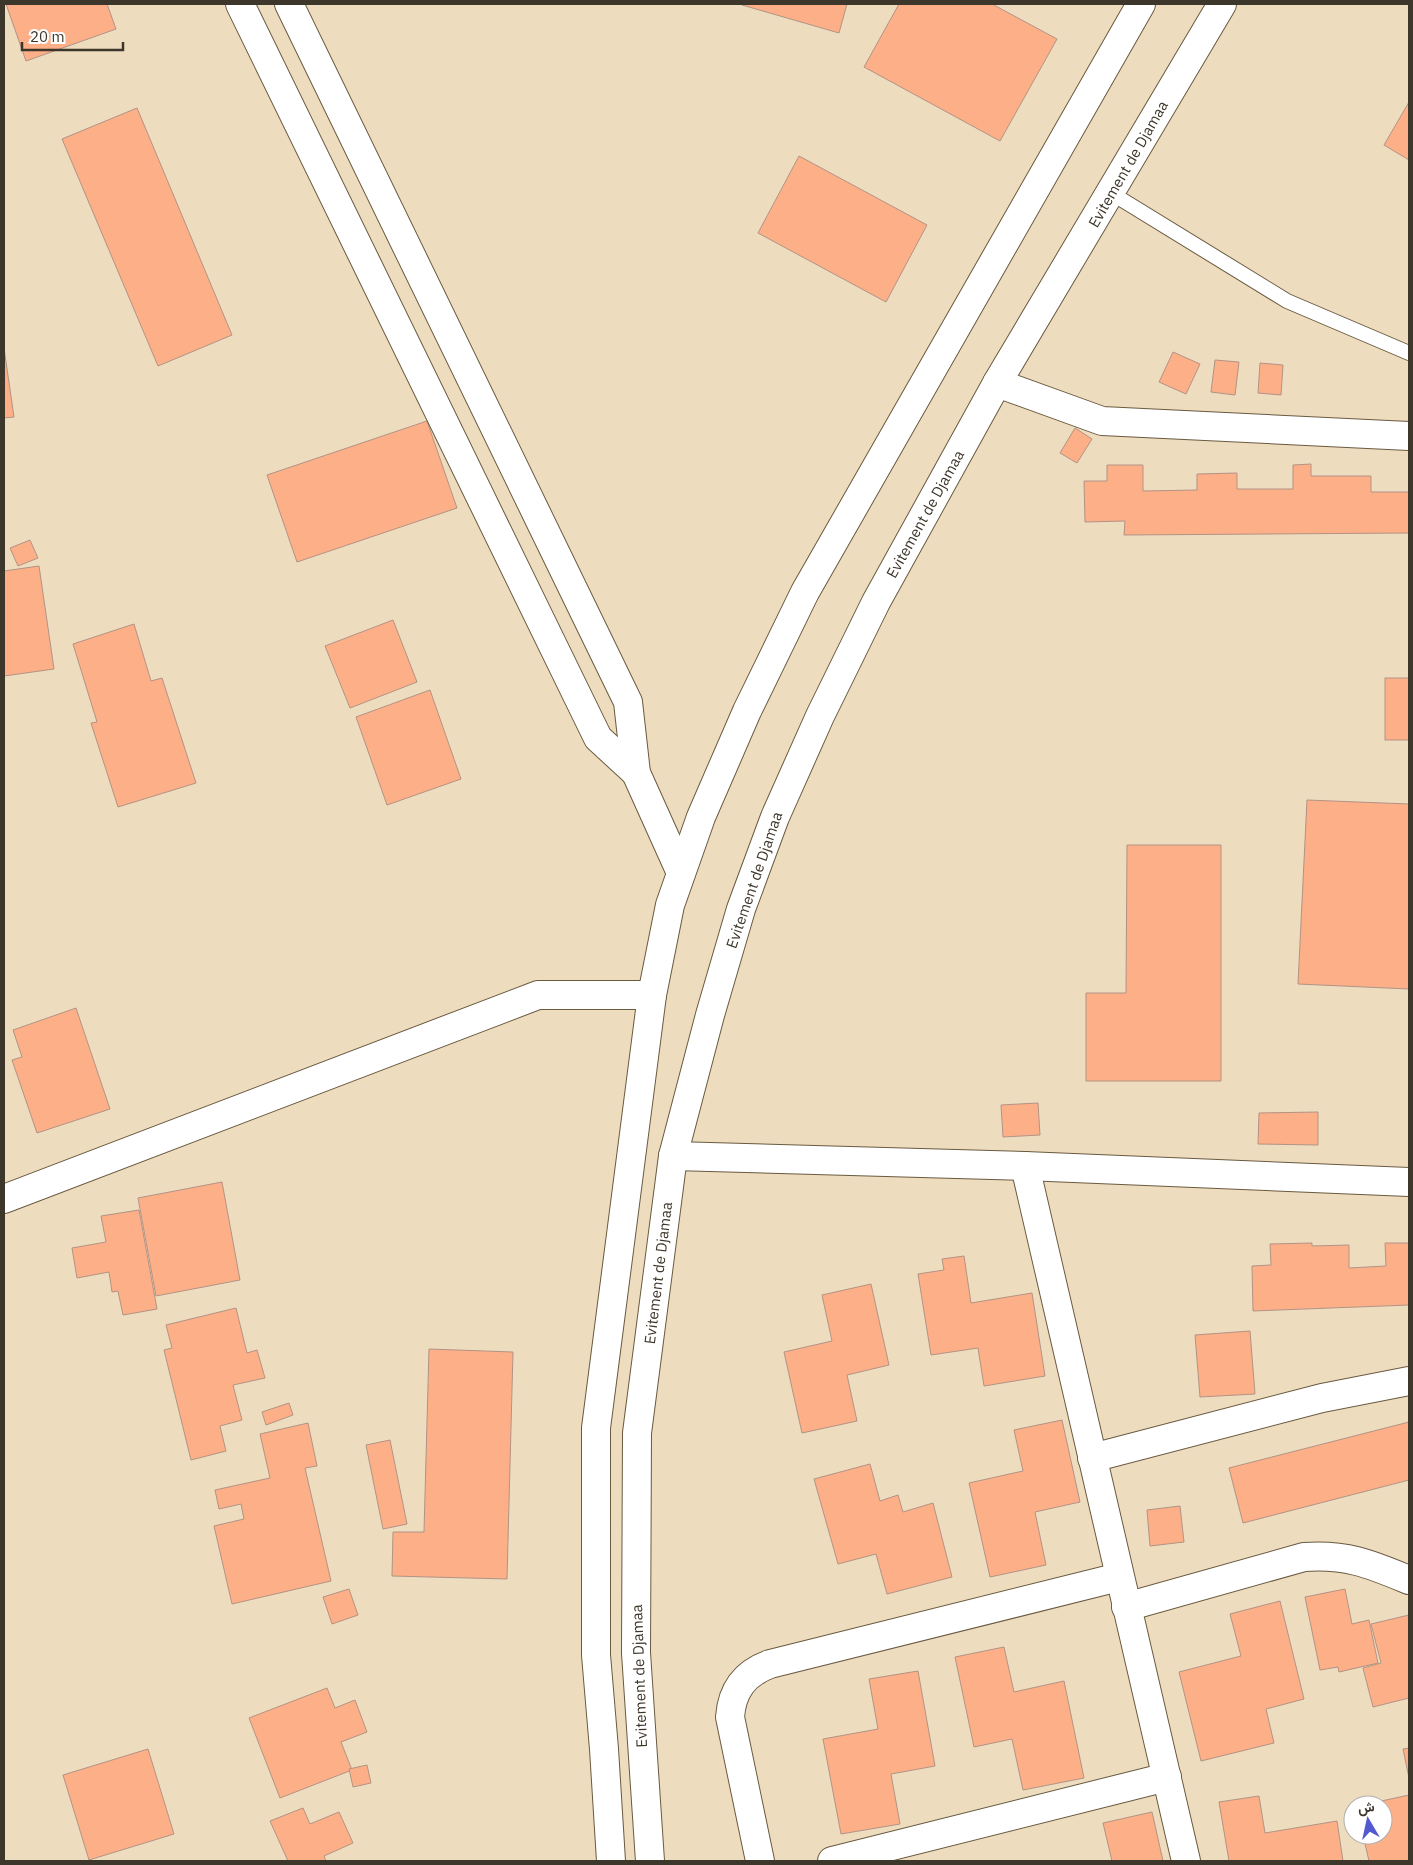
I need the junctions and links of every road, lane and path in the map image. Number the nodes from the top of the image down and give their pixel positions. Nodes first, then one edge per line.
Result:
1 (240, 4) edge
2 (289, 4) edge
3 (1141, 4) edge
4 (1222, 4) edge
5 (1111, 193) junction
6 (1409, 353) edge
7 (998, 384) junction
8 (1409, 436) edge
9 (636, 773) junction
10 (681, 873) junction
11 (652, 995) junction
12 (673, 1156) junction
13 (1025, 1166) junction
14 (1409, 1182) edge
15 (4, 1198) edge
16 (1409, 1381) edge
17 (1092, 1458) junction
18 (1119, 1577) junction
19 (1409, 1580) edge
20 (1126, 1608) junction
21 (1167, 1777) junction
22 (611, 1861) edge
23 (650, 1861) edge
24 (760, 1861) edge
25 (832, 1861) edge
26 (1186, 1861) edge

1 - 9 street
2 - 9 street
3 - 10 street
4 - 5 street, Evitement de Djamaa
5 - 6 lane
5 - 7 street, Evitement de Djamaa
7 - 8 street
7 - 12 street, Evitement de Djamaa
9 - 10 street
10 - 11 street
11 - 15 street
11 - 22 street
12 - 13 street
12 - 23 street, Evitement de Djamaa
13 - 14 street
13 - 17 street
16 - 17 street
17 - 18 street
18 - 20 street
18 - 24 street
19 - 20 street
20 - 21 street
21 - 25 street
21 - 26 street

